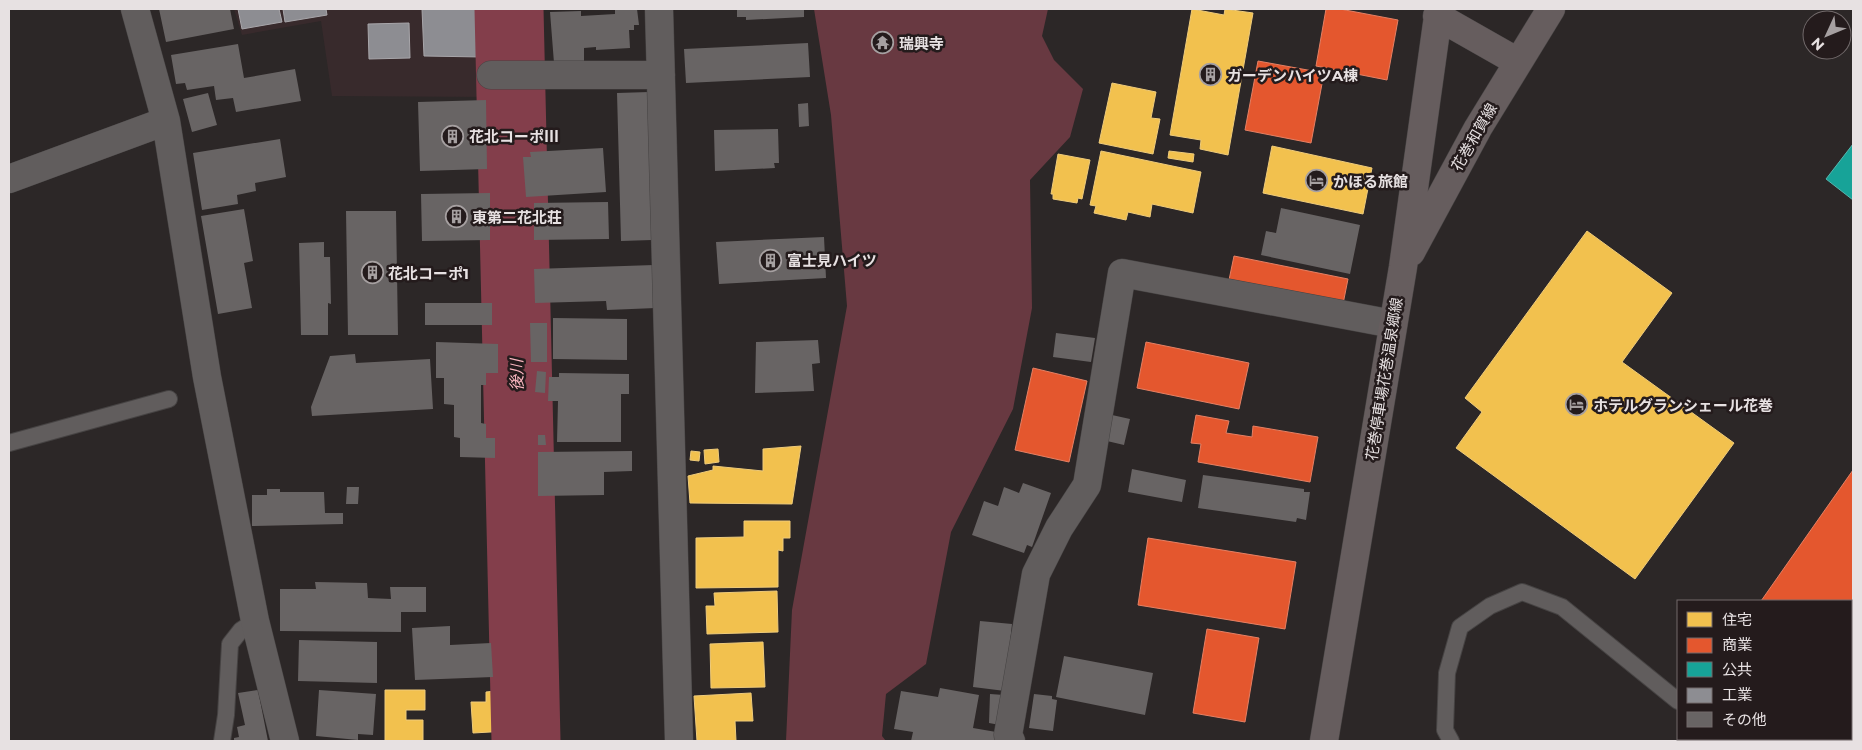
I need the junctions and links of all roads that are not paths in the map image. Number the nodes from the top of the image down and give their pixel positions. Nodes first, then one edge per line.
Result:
1 (135, 9) edge
2 (659, 9) edge
3 (1551, 9) edge
4 (1438, 12) edge
5 (1518, 62) junction
6 (492, 75) dead end
7 (661, 75) junction
8 (166, 121) junction
9 (9, 179) edge
10 (1403, 267) junction
11 (1393, 324) junction
12 (169, 399) dead end
13 (9, 443) edge
14 (255, 621) junction
15 (1677, 700) edge
16 (222, 741) edge
17 (285, 741) edge
18 (679, 741) edge
19 (1011, 741) edge
20 (1324, 741) edge
21 (1451, 741) edge

1 - 8 street
2 - 7 street
3 - 5 main road, 花巻和賀線
4 - 5 main road, 花巻停車場花巻温泉郷線
4 - 10 main road, 花巻停車場花巻温泉郷線
5 - 10 main road, 花巻和賀線
6 - 7 street
7 - 18 street
8 - 9 street
8 - 14 street
10 - 11 main road, 花巻停車場花巻温泉郷線
11 - 19 street
11 - 20 main road, 花巻停車場花巻温泉郷線
12 - 13 lane
14 - 16 lane
14 - 17 street
15 - 21 lane

